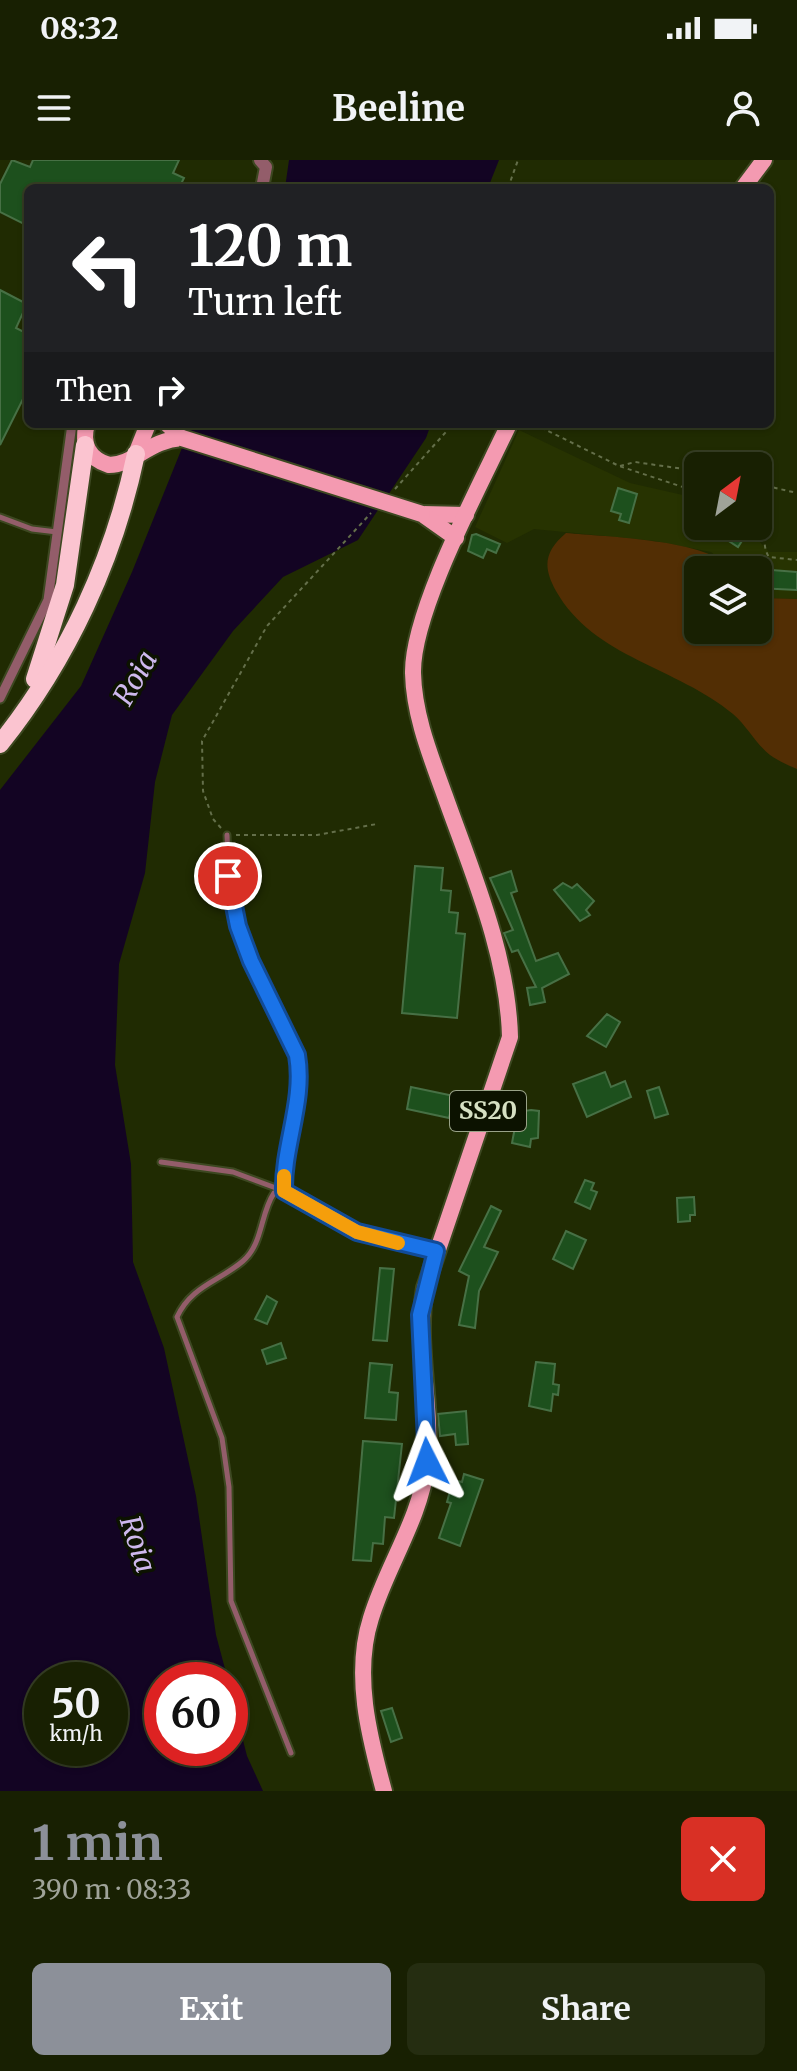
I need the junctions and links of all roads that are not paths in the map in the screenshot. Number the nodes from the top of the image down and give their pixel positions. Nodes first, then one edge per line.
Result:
1 (260, 160) edge
2 (764, 160) edge
3 (263, 184) edge
4 (746, 184) edge
5 (71, 428) edge
6 (87, 428) edge
7 (146, 428) edge
8 (171, 428) edge
9 (507, 428) edge
10 (182, 438) junction
11 (85, 445) junction
12 (136, 454) junction
13 (422, 514) junction
14 (0, 517) edge
15 (461, 526) junction
16 (58, 532) junction
17 (0, 698) edge
18 (23, 711) junction
19 (0, 744) edge
20 (227, 835) road end
21 (161, 1162) dead end
22 (284, 1191) junction
23 (436, 1251) junction
24 (291, 1753) dead end
25 (384, 1791) edge

1 - 3 street
2 - 4 main road
5 - 16 street
6 - 11 main road
7 - 12 main road
8 - 10 main road
9 - 15 main road, SS20
10 - 12 main road
10 - 13 main road, bridge
11 - 12 main road
11 - 18 highway
12 - 18 highway
13 - 15 main road
13 - 15 main road
14 - 16 lane
15 - 23 main road, SS20
16 - 17 street
18 - 19 highway
20 - 22 lane
21 - 22 lane
22 - 23 lane
22 - 24 lane
23 - 25 main road, SS20

